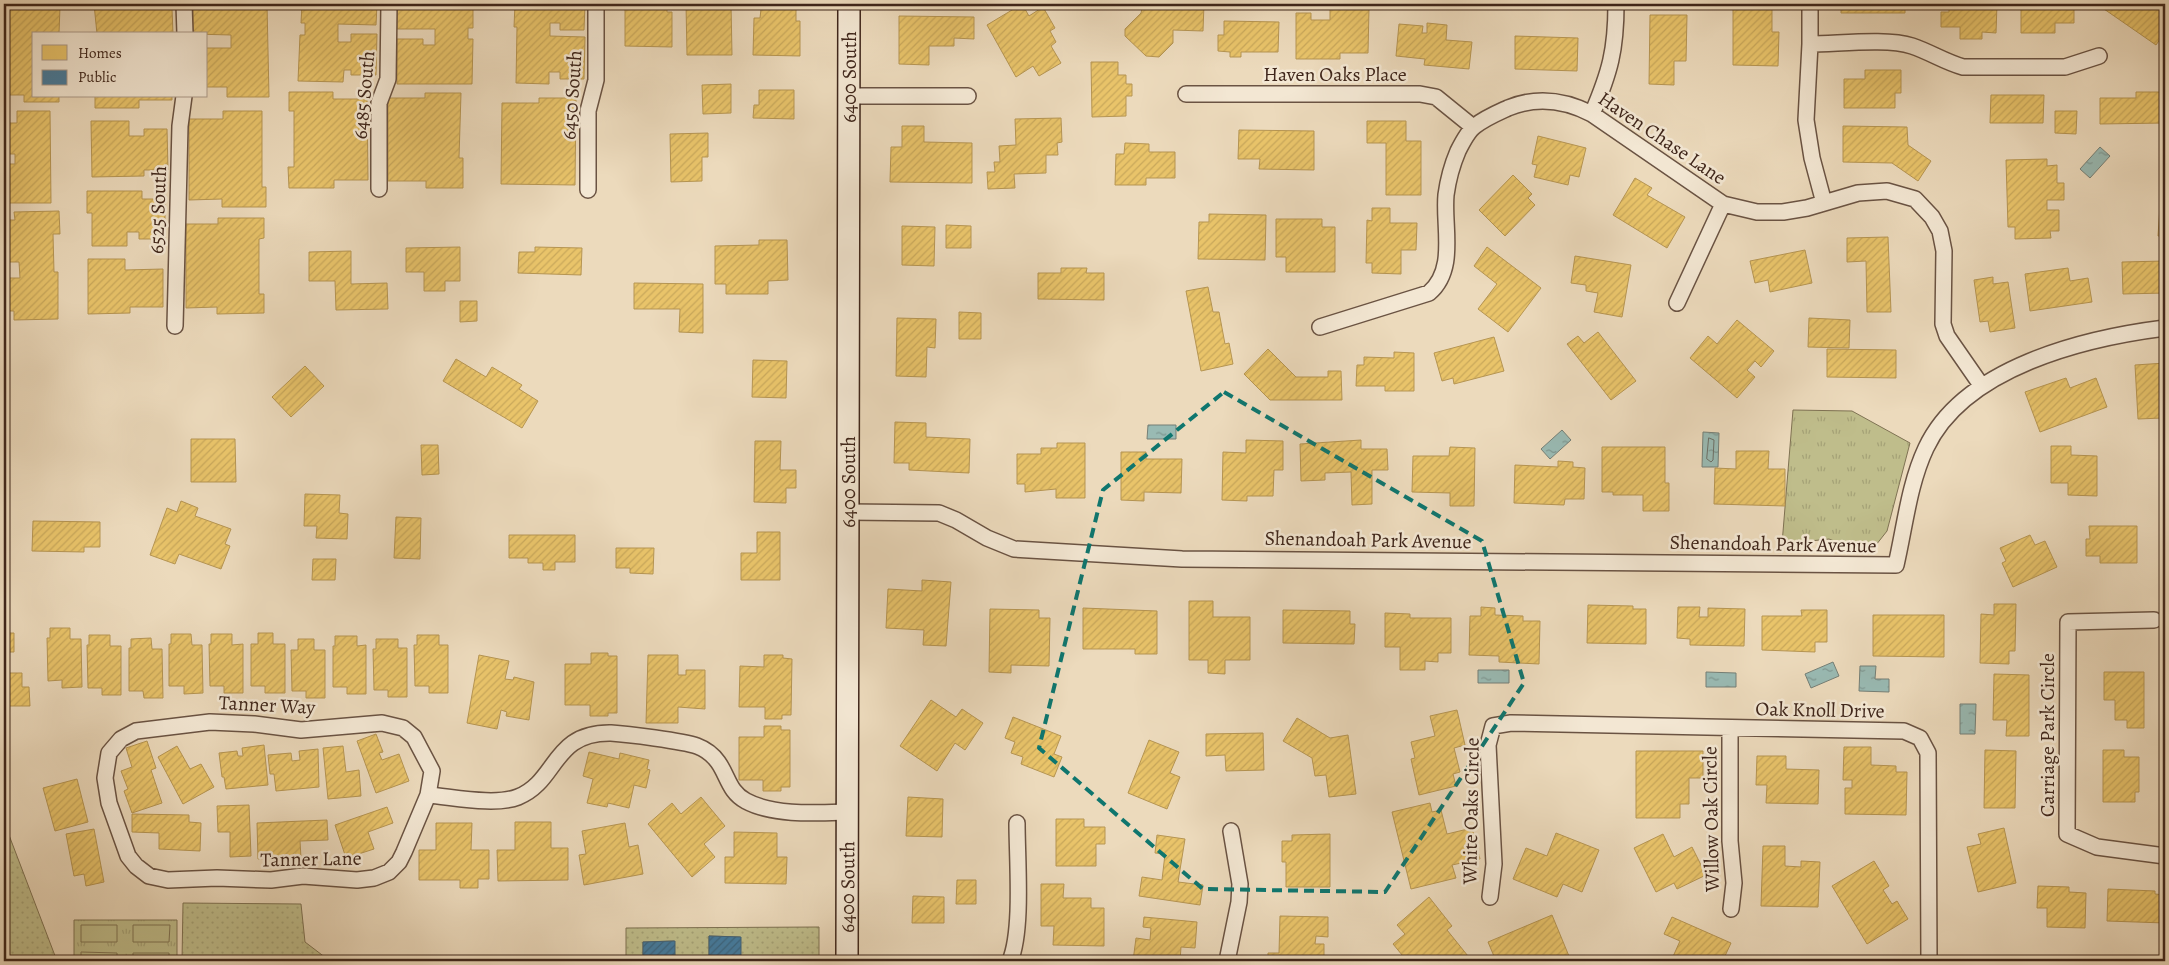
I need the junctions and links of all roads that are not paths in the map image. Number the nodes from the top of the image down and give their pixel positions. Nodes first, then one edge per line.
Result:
1 (184, 4) edge
2 (388, 4) edge
3 (596, 4) edge
4 (849, 4) edge
5 (1616, 4) edge
6 (1810, 4) edge
7 (185, 32) edge
8 (1810, 44) junction
9 (2099, 56) dead end
10 (1186, 94) dead end
11 (849, 96) junction
12 (968, 96) dead end
13 (184, 98) edge
14 (1592, 114) junction
15 (1473, 127) junction
16 (379, 189) dead end
17 (588, 190) dead end
18 (1824, 203) junction
19 (1723, 204) junction
20 (1677, 303) dead end
21 (175, 326) dead end
22 (1320, 327) dead end
23 (2165, 328) edge
24 (1981, 385) junction
25 (848, 512) junction
26 (2154, 620) dead end
27 (1493, 726) joint
28 (1730, 728) junction
29 (116, 744) joint
30 (428, 795) junction
31 (847, 812) junction
32 (1016, 823) dead end
33 (1231, 831) dead end
34 (2165, 856) edge
35 (1490, 897) dead end
36 (1731, 909) dead end
37 (847, 961) edge
38 (1010, 961) edge
39 (1227, 961) edge
40 (1929, 961) edge

1 - 7 street
2 - 16 street, 6485 South
3 - 17 street, 6450 South
4 - 11 street, 6400 South
5 - 14 street
6 - 8 street
8 - 9 street
8 - 18 street
10 - 15 street, Haven Oaks Place
11 - 12 street
11 - 25 street, 6400 South
13 - 21 street, 6525 South
14 - 15 street, Haven Chase Lane
14 - 19 street, Haven Chase Lane
15 - 22 street, Haven Chase Lane
18 - 19 street, Haven Chase Lane
18 - 24 street, Haven Chase Lane
19 - 20 street
23 - 24 street
24 - 25 street, Shenandoah Park Avenue
25 - 31 street, 6400 South
26 - 34 street, Carriage Park Circle
27 - 28 street, Oak Knoll Drive
27 - 35 street, White Oaks Circle
28 - 36 street, Willow Oak Circle
28 - 40 street, Oak Knoll Drive
29 - 30 street, Tanner Way
29 - 30 street, Tanner Lane
30 - 31 street
31 - 37 street, 6400 South
32 - 38 street
33 - 39 street

